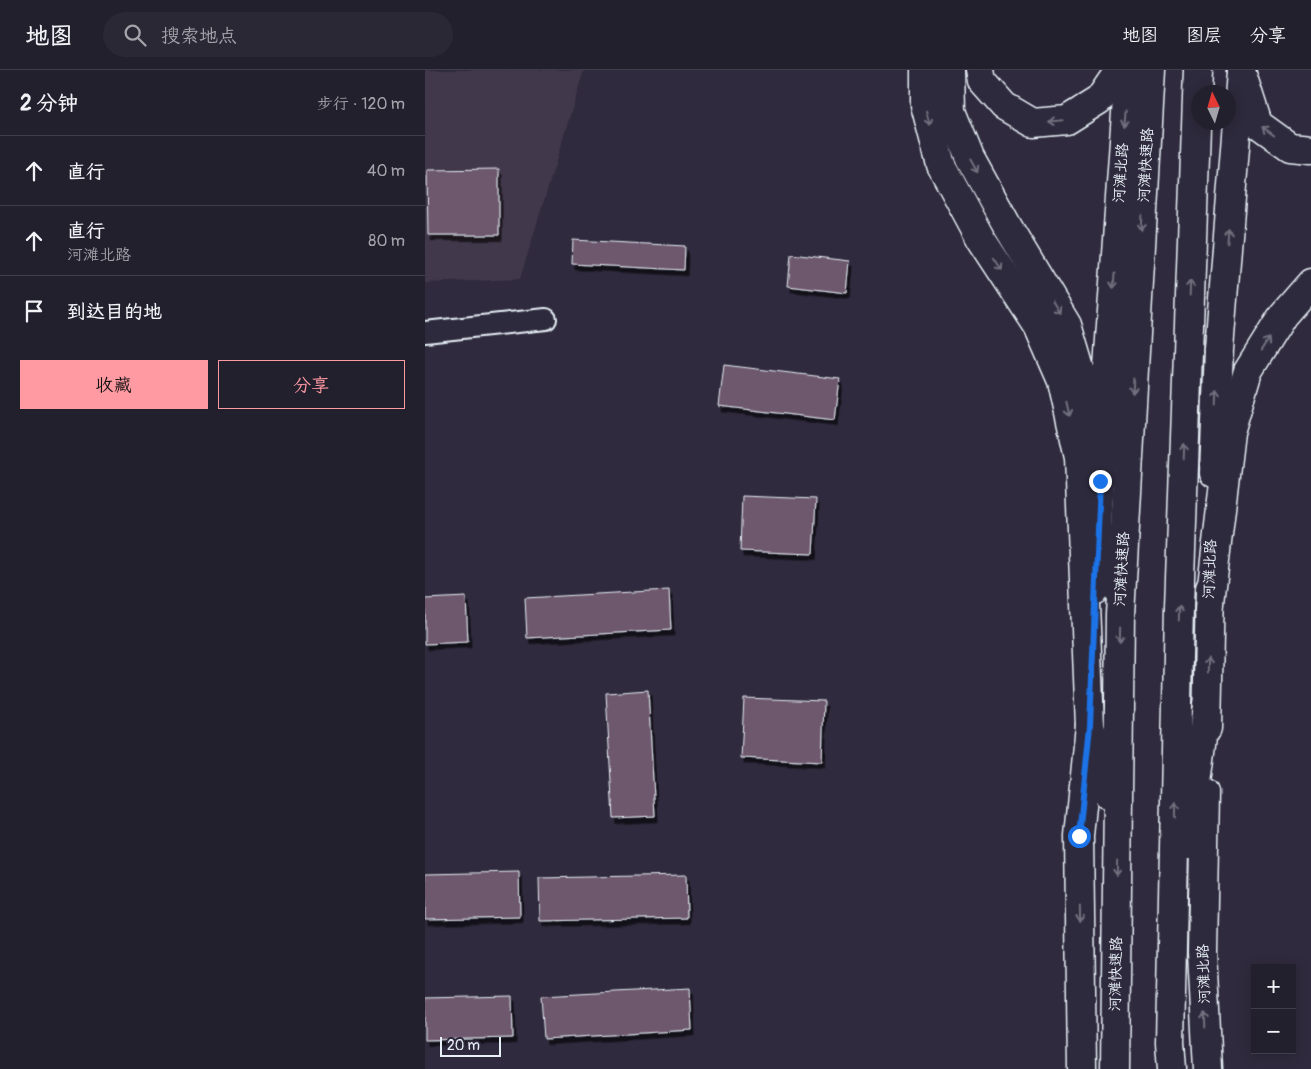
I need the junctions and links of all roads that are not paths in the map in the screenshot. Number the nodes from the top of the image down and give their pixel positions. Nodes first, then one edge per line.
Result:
1 (925, 70) edge
2 (949, 70) edge
3 (980, 70) edge
4 (1117, 70) edge
5 (1129, 70) edge
6 (1151, 70) edge
7 (1198, 70) edge
8 (1241, 70) edge
9 (1311, 149) edge
10 (1311, 283) edge
11 (546, 319) dead end
12 (425, 332) edge
13 (1100, 481) junction
14 (1209, 611) junction
15 (1207, 705) junction
16 (1090, 726) junction
17 (1117, 825) junction
18 (1171, 986) junction
19 (1082, 1069) edge
20 (1115, 1069) edge
21 (1172, 1069) edge
22 (1207, 1069) edge

1 -> 16 main road
2 -> 13 main road
4 -> 3 main road
5 -> 13 main road, 河滩北路
6 -> 17 main road, 河滩快速路
18 -> 7 main road
9 -> 8 main road
14 -> 8 main road, 河滩北路
14 -> 10 main road
11 - 12 street
13 - 16 main road, 河滩北路
15 -> 14 main road, 河滩北路
15 - 18 main road
22 -> 15 main road, 河滩北路
16 - 17 main road
16 -> 19 main road
17 -> 20 main road, 河滩快速路
18 - 21 main road

